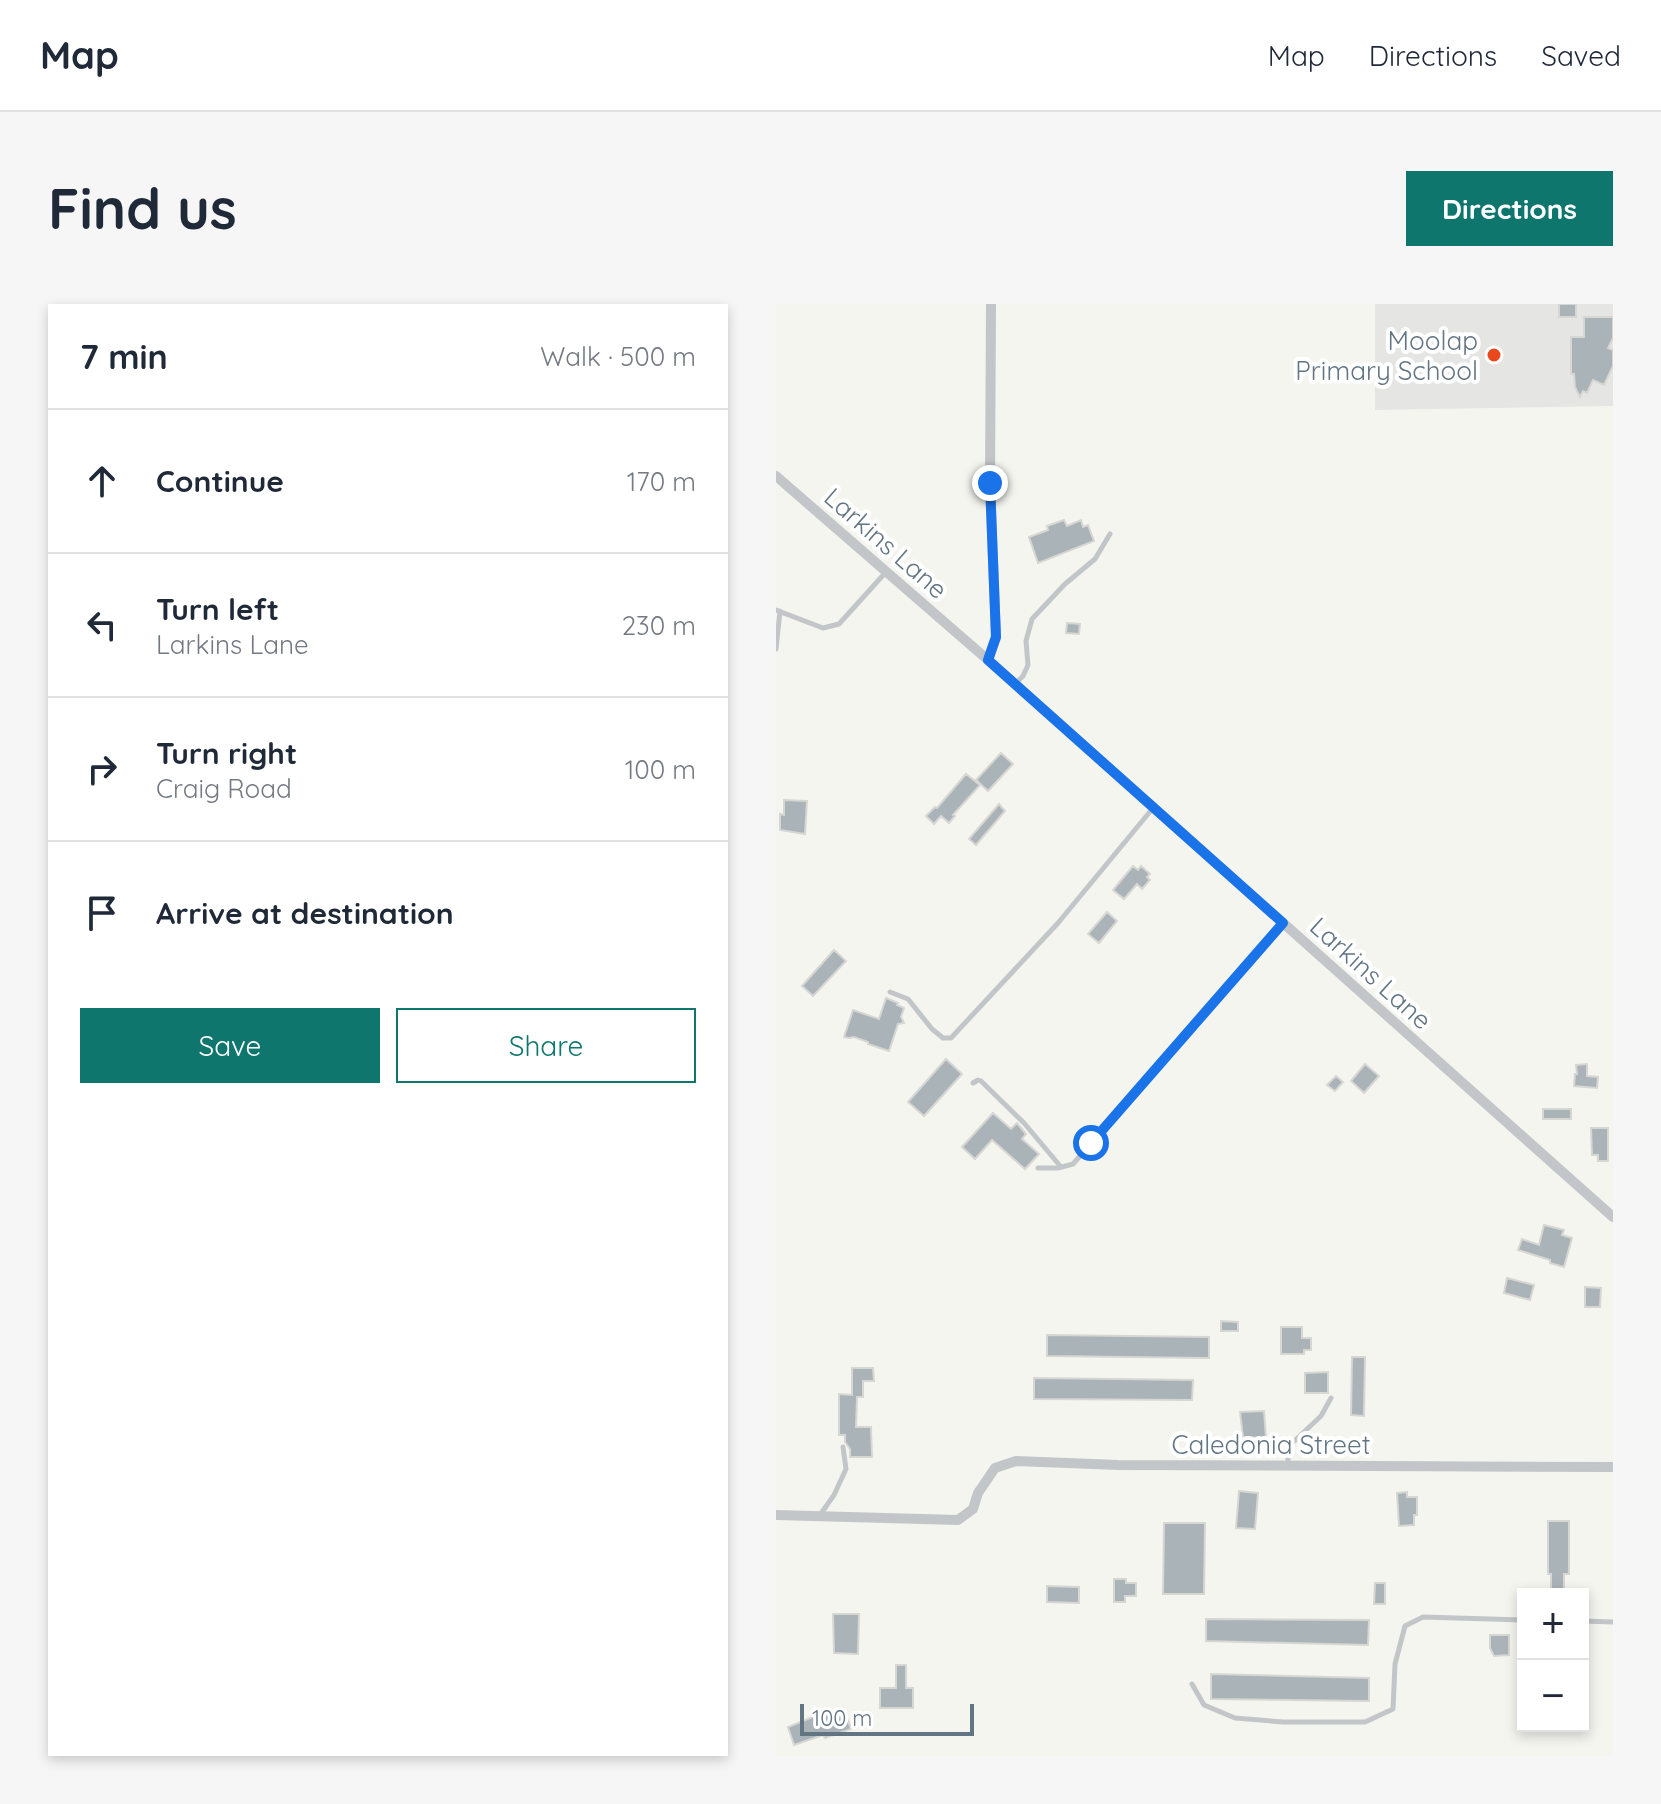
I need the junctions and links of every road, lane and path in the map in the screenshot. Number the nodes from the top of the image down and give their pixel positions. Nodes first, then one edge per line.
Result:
1 (991, 304) edge
2 (776, 476) edge
3 (1110, 534) dead end
4 (886, 572) junction
5 (778, 611) edge
6 (776, 649) edge
7 (988, 660) junction
8 (1015, 684) junction
9 (1153, 808) junction
10 (1283, 923) junction
11 (890, 992) dead end
12 (973, 1083) dead end
13 (1061, 1167) junction
14 (1038, 1168) dead end
15 (1613, 1217) edge
16 (1331, 1398) dead end
17 (843, 1447) dead end
18 (1288, 1466) junction
19 (1613, 1467) edge
20 (776, 1515) edge
21 (820, 1515) junction
22 (1517, 1620) edge
23 (1589, 1621) edge
24 (1613, 1622) edge
25 (1192, 1684) dead end

1 - 7 street
2 - 4 street, Larkins Lane
3 - 8 lane
4 - 5 lane
4 - 7 street, Larkins Lane
5 - 6 lane
7 - 8 street, Larkins Lane
8 - 9 street, Larkins Lane
9 - 10 street, Larkins Lane
9 - 11 lane
10 - 13 lane
10 - 15 street, Larkins Lane
12 - 13 lane
13 - 14 lane
16 - 18 lane
17 - 21 lane
18 - 19 street, Caledonia Street
18 - 21 street, Caledonia Street
20 - 21 street
22 - 25 lane
23 - 24 lane

